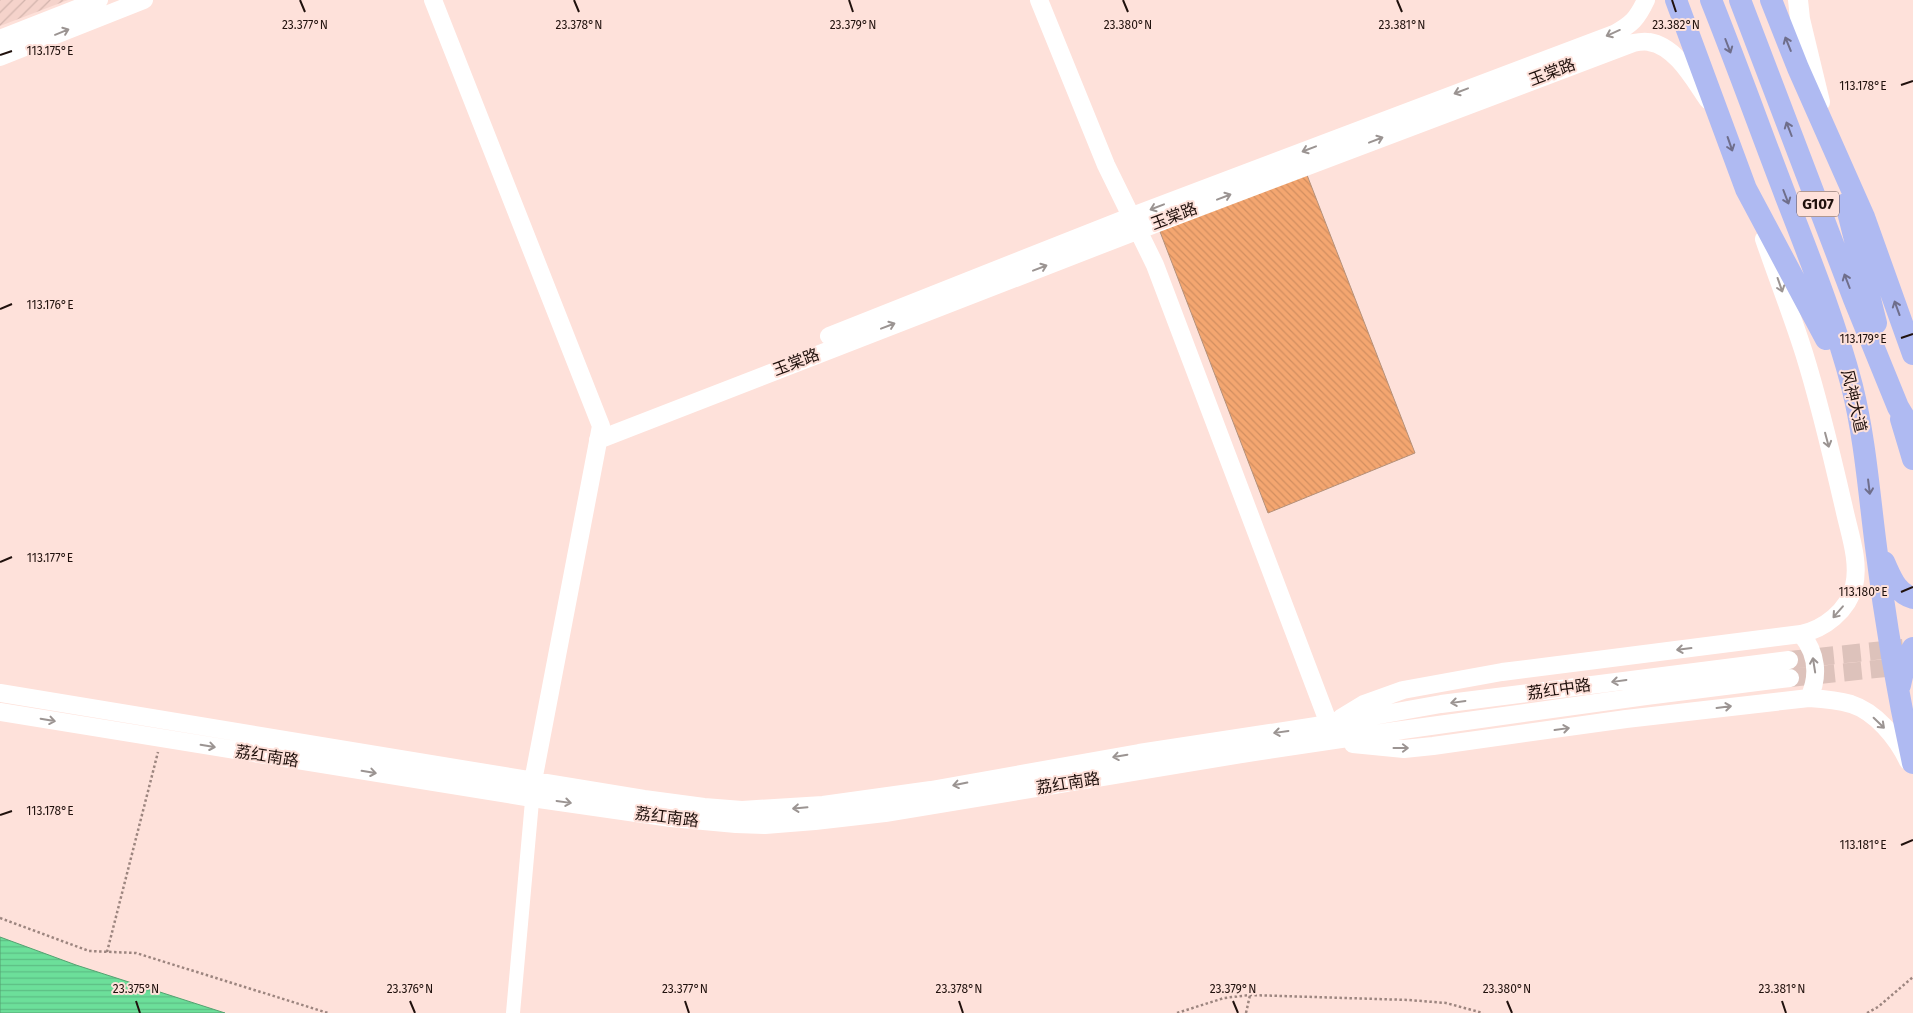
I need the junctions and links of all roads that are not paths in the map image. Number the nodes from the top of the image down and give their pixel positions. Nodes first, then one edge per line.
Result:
1 (99, 0) edge
2 (144, 0) edge
3 (433, 0) edge
4 (1039, 0) edge
5 (1646, 0) edge
6 (1676, 0) edge
7 (1710, 0) edge
8 (1740, 0) edge
9 (1771, 0) edge
10 (1798, 0) edge
11 (0, 39) edge
12 (0, 57) edge
13 (1722, 121) junction
14 (1827, 131) junction
15 (1746, 189) junction
16 (1135, 223) junction
17 (1913, 354) edge
18 (1852, 386) junction
19 (1898, 407) junction
20 (1913, 432) edge
21 (599, 433) junction
22 (1913, 459) edge
23 (1876, 545) junction
24 (1913, 598) edge
25 (1801, 634) junction
26 (1913, 648) edge
27 (1789, 660) tunnel mouth
28 (1790, 678) tunnel mouth
29 (0, 693) edge
30 (1898, 694) junction
31 (1809, 698) junction
32 (0, 712) edge
33 (1332, 733) junction
34 (1913, 763) edge
35 (1913, 771) edge
36 (533, 790) junction
37 (513, 1013) edge

1 - 11 street
12 -> 2 street
3 - 21 street
4 - 16 street
5 -> 16 street, 玉棠路
6 - 13 highway
7 -> 18 highway, 风神大道 / G107
19 -> 8 highway, 风神大道 / G107
14 -> 9 highway
10 - 14 main road
13 -> 15 highway
16 -> 13 street, 玉棠路
17 -> 14 highway
14 - 19 highway
15 - 18 highway
15 -> 25 street
16 - 21 street, 玉棠路
16 - 33 street
18 -> 23 highway, 风神大道 / G107
19 - 20 highway, 风神大道 / G107
19 - 22 highway
21 - 36 street
23 - 24 highway
23 - 30 highway, 风神大道 / G107
31 -> 25 street
25 -> 33 street
26 - 30 highway
27 -> 33 street, 荔红中路
28 - 33 street, 荔红中路
29 - 36 street, 荔红南路
30 - 34 highway, 风神大道
33 -> 31 street
31 -> 35 street
32 -> 36 street, 荔红南路
33 - 36 street, 荔红南路
36 - 37 street

